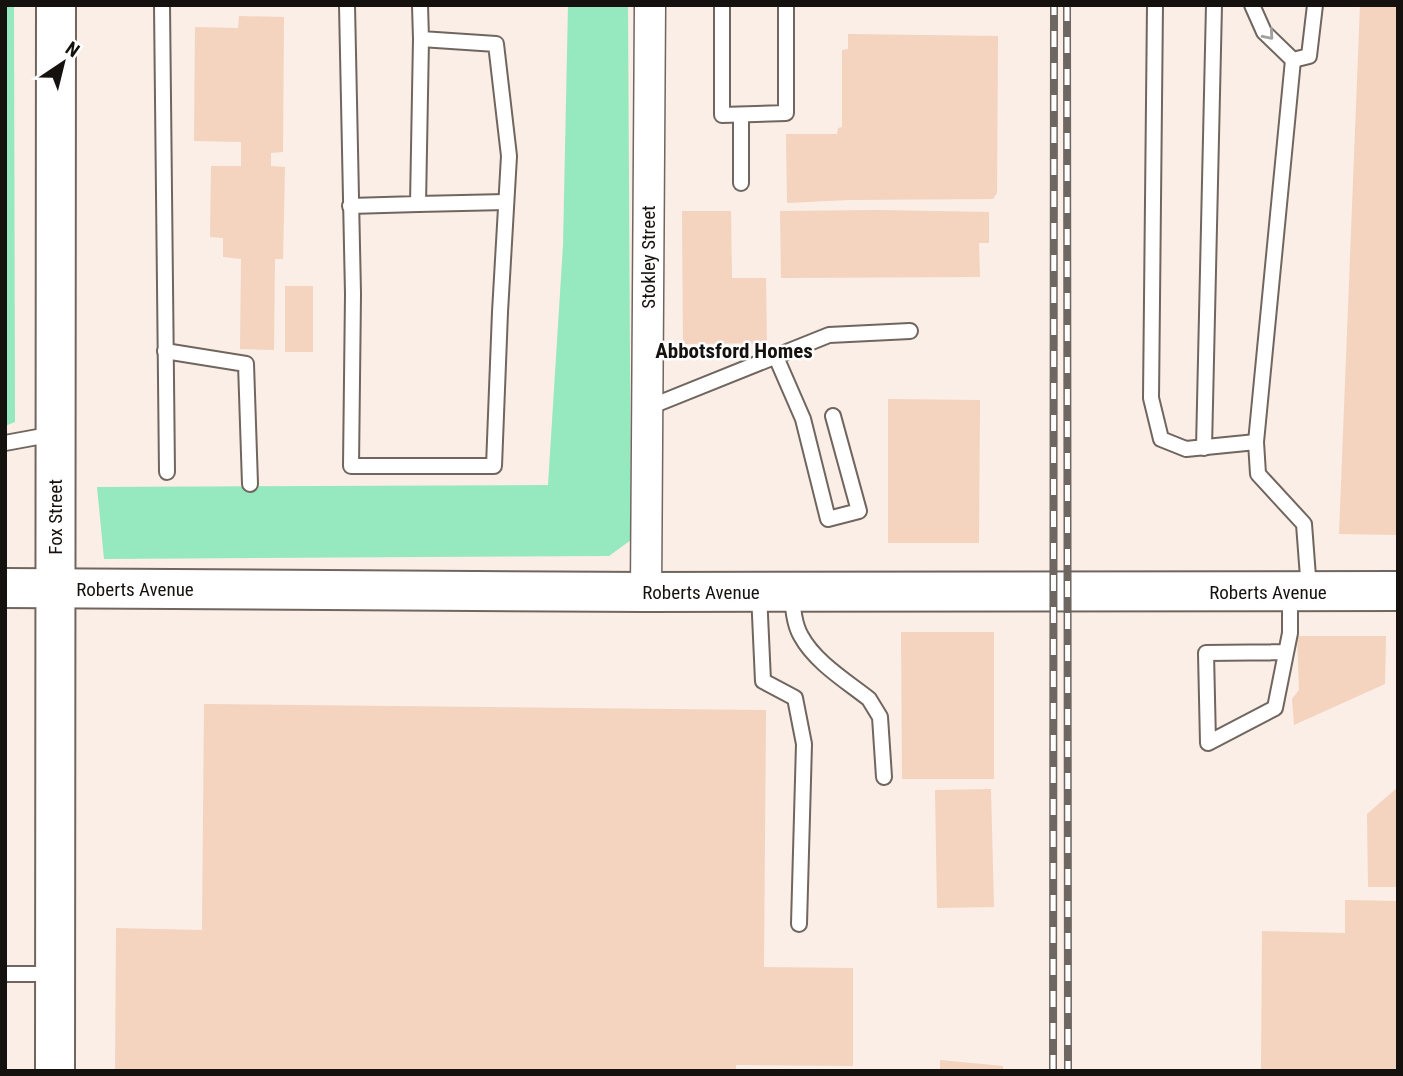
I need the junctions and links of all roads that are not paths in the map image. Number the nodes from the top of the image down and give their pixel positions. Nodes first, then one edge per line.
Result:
1 (56, 5) edge
2 (162, 5) edge
3 (347, 5) edge
4 (420, 5) edge
5 (649, 5) edge
6 (722, 5) edge
7 (786, 5) edge
8 (1155, 5) edge
9 (1214, 5) edge
10 (1252, 5) edge
11 (1315, 5) edge
12 (421, 39) junction
13 (1293, 60) junction
14 (741, 115) junction
15 (741, 183) dead end
16 (506, 202) junction
17 (418, 204) junction
18 (350, 206) junction
19 (910, 331) dead end
20 (165, 351) junction
21 (776, 356) junction
22 (647, 408) junction
23 (833, 416) dead end
24 (55, 433) junction
25 (1256, 442) junction
26 (5, 443) edge
27 (1203, 447) junction
28 (167, 472) dead end
29 (250, 484) dead end
30 (5, 588) edge
31 (55, 588) junction
32 (646, 592) junction
33 (775, 592) junction
34 (1300, 592) junction
35 (1398, 592) edge
36 (1286, 652) junction
37 (884, 778) dead end
38 (800, 924) dead end
39 (5, 974) edge
40 (55, 974) junction
41 (55, 1071) edge

1 - 24 main road, Fox Street
2 - 20 lane
3 - 18 lane
4 - 12 lane
5 - 22 street, Stokley Street
6 - 14 lane
7 - 14 lane
8 - 27 lane
9 - 27 lane
10 -> 13 lane
11 - 13 lane
12 - 16 lane
12 - 17 lane
13 - 25 lane
14 - 15 lane
16 - 17 lane
16 - 18 lane
17 - 18 lane
19 - 21 lane
20 - 28 lane
20 - 29 lane
21 - 22 lane
21 - 23 lane
22 - 32 street, Stokley Street
24 - 26 lane
24 - 31 main road, Fox Street
25 - 27 lane
25 - 34 lane
30 - 31 main road, Roberts Avenue
31 - 32 main road, Roberts Avenue
31 - 40 main road, Fox Street
32 - 33 main road, Roberts Avenue
33 - 34 main road, Roberts Avenue
33 - 37 lane
33 - 38 lane
34 - 35 main road, Roberts Avenue
34 - 36 lane
36 - 36 lane
39 - 40 lane
40 - 41 main road, Fox Street

